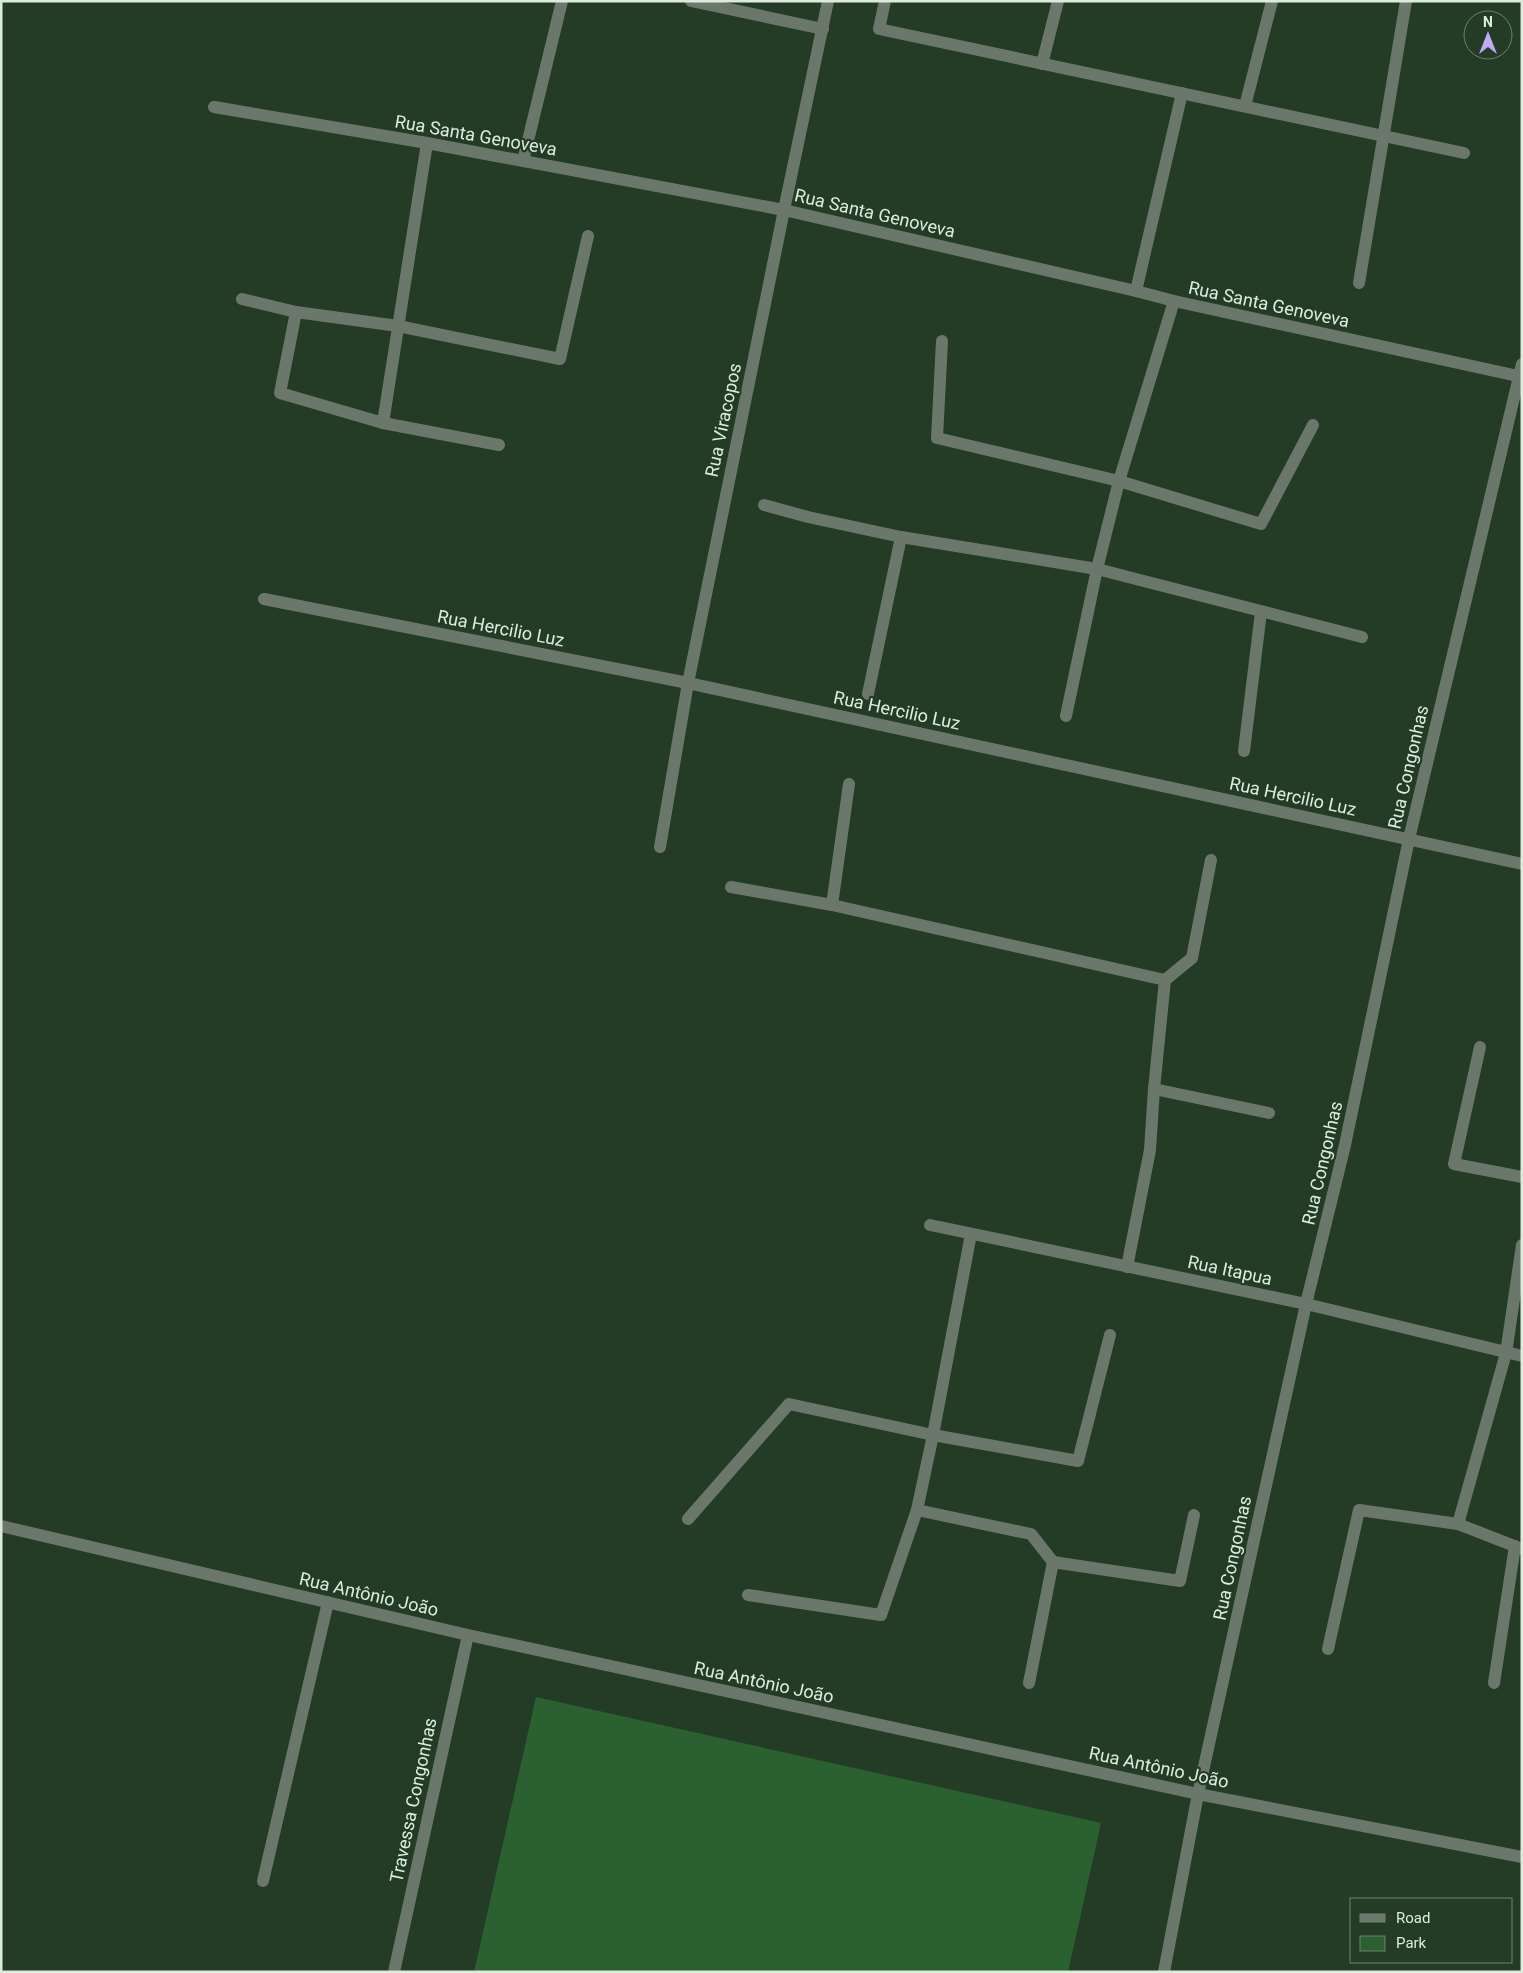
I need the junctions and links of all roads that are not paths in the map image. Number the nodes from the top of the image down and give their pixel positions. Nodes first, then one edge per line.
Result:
1 (562, 1) edge
2 (691, 1) edge
3 (828, 1) edge
4 (885, 1) edge
5 (1058, 1) edge
6 (1272, 1) edge
7 (1406, 1) edge
8 (731, 6) edge
9 (823, 29) junction
10 (1042, 64) junction
11 (1182, 93) junction
12 (1245, 106) junction
13 (214, 107) dead end
14 (1384, 136) junction
15 (426, 144) junction
16 (1464, 153) dead end
17 (523, 161) junction
18 (784, 210) junction
19 (588, 236) dead end
20 (1359, 283) dead end
21 (1136, 291) junction
22 (242, 299) dead end
23 (1174, 301) junction
24 (296, 312) junction
25 (398, 326) junction
26 (942, 341) dead end
27 (1522, 364) edge
28 (1520, 377) edge
29 (383, 423) junction
30 (1313, 425) dead end
31 (499, 445) dead end
32 (1119, 481) junction
33 (764, 505) dead end
34 (901, 537) junction
35 (1097, 569) junction
36 (264, 599) dead end
37 (1261, 612) junction
38 (1362, 637) dead end
39 (688, 683) junction
40 (868, 694) dead end
41 (1066, 716) dead end
42 (1244, 751) dead end
43 (849, 784) dead end
44 (1409, 839) junction
45 (660, 846) dead end
46 (1211, 860) dead end
47 (1522, 864) edge
48 (732, 887) dead end
49 (832, 905) junction
50 (1165, 980) junction
51 (1480, 1046) dead end
52 (1154, 1090) junction
53 (1269, 1113) dead end
54 (1522, 1176) edge
55 (930, 1225) dead end
56 (971, 1234) junction
57 (1522, 1245) edge
58 (1127, 1267) junction
59 (1306, 1304) junction
60 (1110, 1336) dead end
61 (1506, 1353) junction
62 (1522, 1356) edge
63 (933, 1436) junction
64 (917, 1510) junction
65 (1194, 1515) dead end
66 (688, 1519) dead end
67 (1458, 1524) junction
68 (1, 1526) edge
69 (1518, 1548) edge
70 (1053, 1562) junction
71 (748, 1595) dead end
72 (328, 1602) junction
73 (468, 1636) junction
74 (1328, 1649) dead end
75 (1029, 1683) dead end
76 (1494, 1683) dead end
77 (1198, 1794) junction
78 (1522, 1857) edge
79 (263, 1882) dead end
80 (394, 1972) edge
81 (1164, 1972) edge

1 - 17 street
2 - 8 street
3 - 9 street, Rua Viracopos
4 - 10 street
5 - 10 street
6 - 12 street
7 - 14 street
8 - 9 street
9 - 18 street, Rua Viracopos
10 - 11 street
11 - 12 street
11 - 21 street
12 - 14 street
13 - 15 street, Rua Santa Genoveva
14 - 16 street
14 - 20 street
15 - 17 street, Rua Santa Genoveva
15 - 25 street
17 - 18 street, Rua Santa Genoveva
18 - 21 street, Rua Santa Genoveva
18 - 39 street, Rua Viracopos
19 - 25 street
21 - 23 street, Rua Santa Genoveva
22 - 24 street
23 - 28 street, Rua Santa Genoveva
23 - 32 street
24 - 25 street
24 - 29 street
25 - 29 street
26 - 32 street
27 - 28 street, Rua Congonhas
28 - 44 street, Rua Congonhas
29 - 31 street
30 - 32 street
32 - 35 street
33 - 34 street
34 - 35 street
34 - 40 street
35 - 37 street
35 - 41 street
36 - 39 street, Rua Hercilio Luz
37 - 38 street
37 - 42 street
39 - 44 street, Rua Hercilio Luz
39 - 45 street, Rua Viracopos
43 - 49 street
44 - 47 street, Rua Hercilio Luz
44 - 59 street, Rua Congonhas
46 - 50 street
48 - 49 street
49 - 50 street
50 - 52 street
51 - 54 street
52 - 53 street
52 - 58 street
55 - 56 street, Rua Itapua
56 - 58 street, Rua Itapua
56 - 63 street
57 - 61 street
58 - 59 street, Rua Itapua
59 - 61 street, Rua Itapua
59 - 77 street, Rua Congonhas
60 - 63 street
61 - 62 street, Rua Itapua
61 - 67 street
63 - 64 street
63 - 66 street
64 - 70 street
64 - 71 street
65 - 70 street
67 - 69 street
67 - 74 street
68 - 72 street, Rua Antônio João
69 - 76 street
70 - 75 street
72 - 73 street, Rua Antônio João
72 - 79 street
73 - 77 street, Rua Antônio João
73 - 80 street, Travessa Congonhas
77 - 78 street, Rua Antônio João
77 - 81 street, Rua Congonhas

